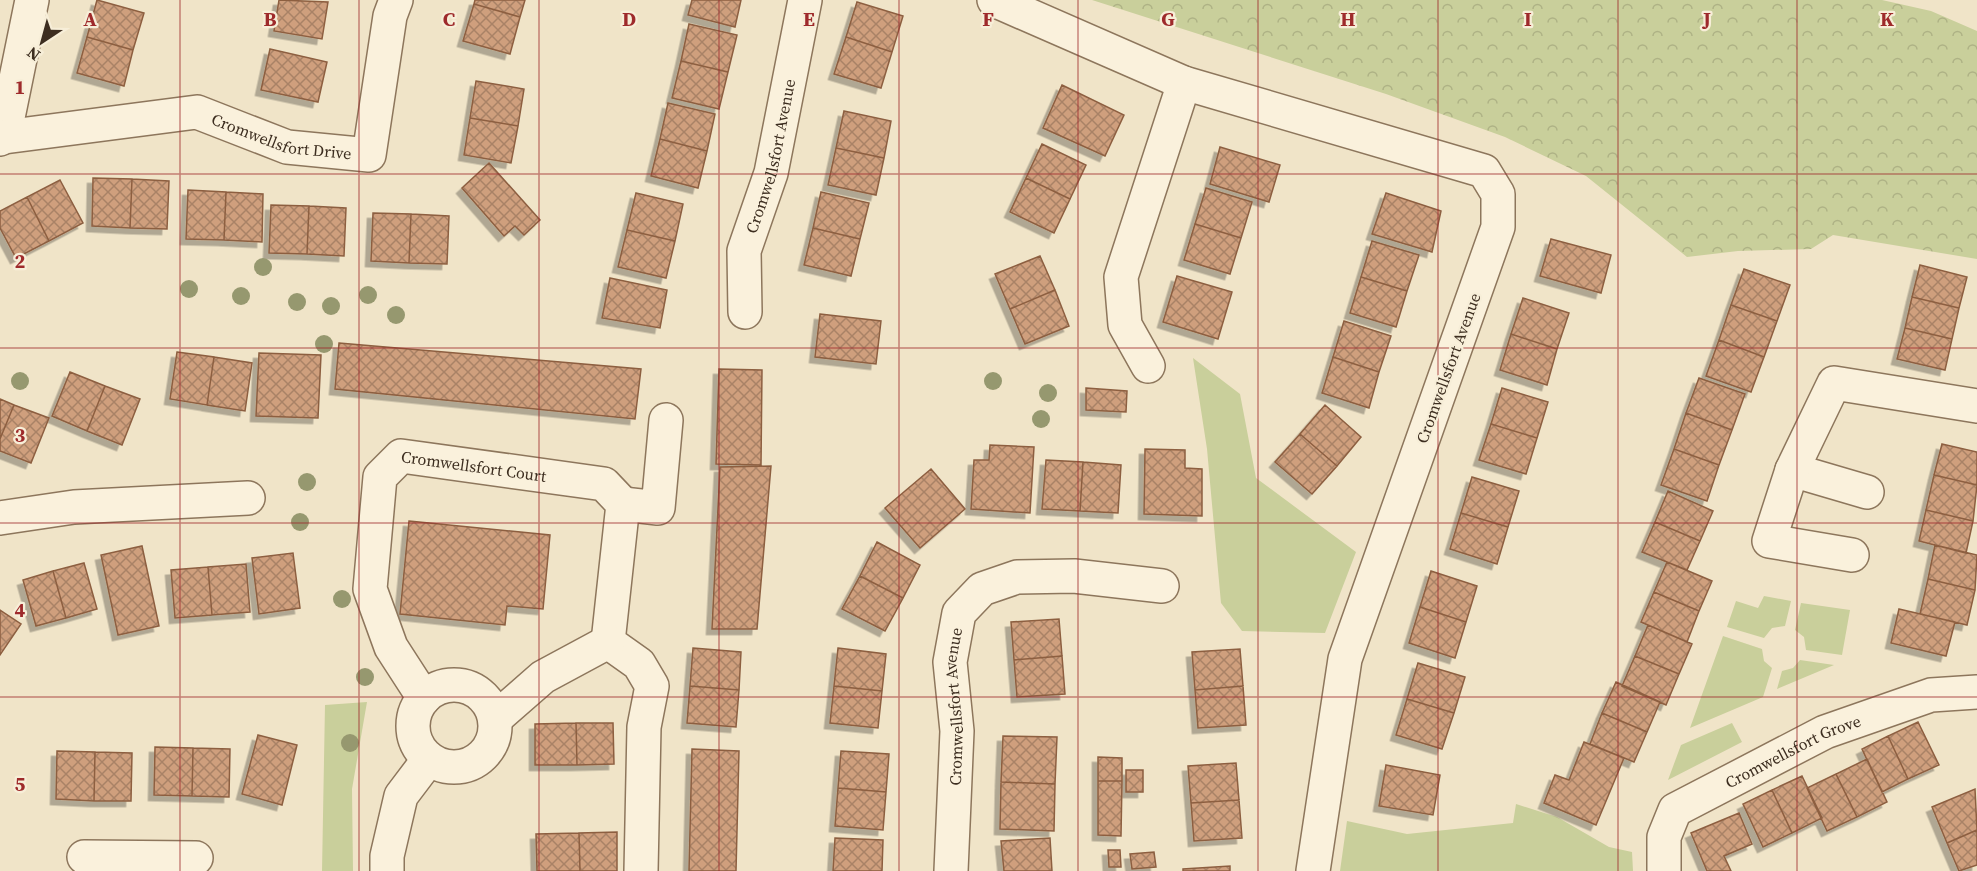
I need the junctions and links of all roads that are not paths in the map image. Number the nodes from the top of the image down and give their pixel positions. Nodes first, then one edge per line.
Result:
1 (32, 0) edge
2 (396, 0) edge
3 (805, 0) edge
4 (994, 0) edge
5 (1184, 83) junction
6 (2, 138) edge
7 (746, 312) dead end
8 (1148, 366) dead end
9 (1977, 406) edge
10 (666, 420) dead end
11 (1792, 470) junction
12 (1867, 492) dead end
13 (248, 498) dead end
14 (623, 504) junction
15 (0, 518) edge
16 (1852, 555) dead end
17 (1162, 586) dead end
18 (608, 642) junction
19 (1977, 692) edge
20 (424, 698) junction
21 (495, 719) junction
22 (429, 759) junction
23 (84, 857) dead end
24 (196, 858) dead end
25 (141, 865) edge
26 (387, 871) edge
27 (641, 871) edge
28 (951, 871) edge
29 (1313, 871) edge
30 (1664, 871) edge

1 - 6 street, Cromwellsfort Drive
2 - 6 street, Cromwellsfort Drive
3 - 7 street, Cromwellsfort Avenue
4 - 5 street, Cromwellsfort Avenue
5 - 8 street
5 - 29 street, Cromwellsfort Avenue
9 - 11 street
10 - 14 street
11 - 12 street
11 - 16 street
13 - 15 street
14 - 18 street
14 - 20 street, Cromwellsfort Court
17 - 28 street, Cromwellsfort Avenue
18 - 21 street
18 - 27 street
19 - 30 street, Cromwellsfort Grove
20 - 21 street
20 - 22 street
21 - 22 street
22 - 26 street
23 - 25 street
24 - 25 street

